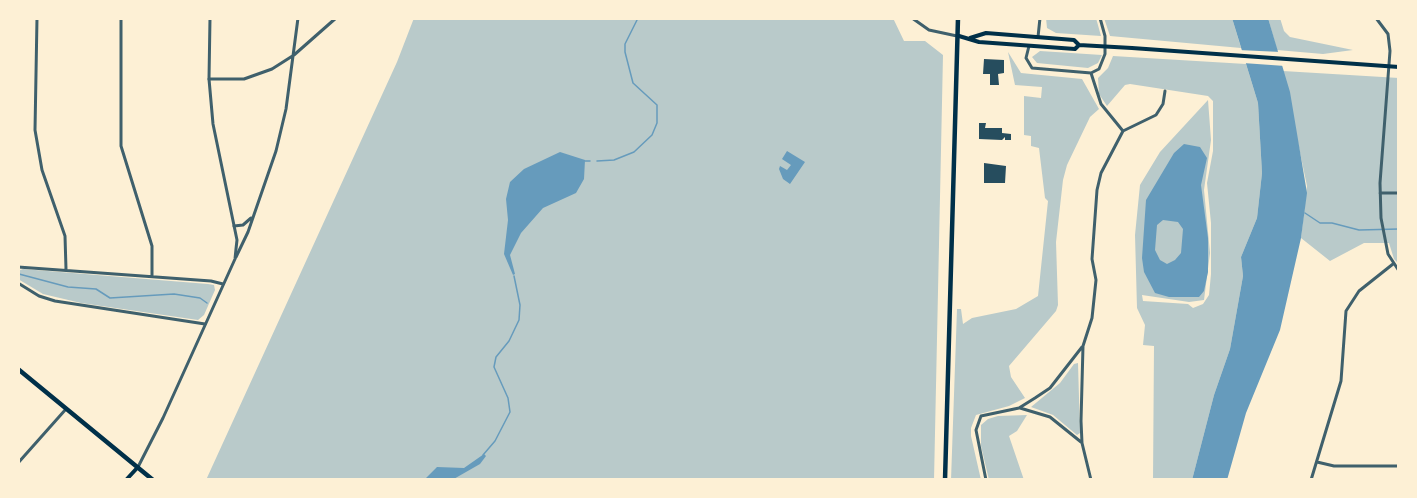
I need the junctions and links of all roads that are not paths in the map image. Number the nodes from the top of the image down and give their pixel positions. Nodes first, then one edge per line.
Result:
1 (37, 18) edge
2 (121, 18) edge
3 (210, 18) edge
4 (298, 18) edge
5 (336, 18) edge
6 (912, 18) edge
7 (958, 18) edge
8 (1040, 18) edge
9 (1100, 18) edge
10 (1376, 18) edge
11 (959, 36) junction
12 (1038, 37) junction
13 (970, 38) junction
14 (1079, 45) junction
15 (1029, 46) junction
16 (294, 55) junction
17 (1389, 66) junction
18 (1399, 67) edge
19 (1091, 73) junction
20 (209, 79) junction
21 (1166, 91) dead end
22 (1124, 131) junction
23 (1380, 193) junction
24 (1399, 193) edge
25 (252, 217) junction
26 (234, 226) junction
27 (235, 259) junction
28 (1393, 264) junction
29 (18, 267) edge
30 (66, 269) junction
31 (1399, 271) edge
32 (152, 276) junction
33 (18, 283) edge
34 (223, 284) junction
35 (205, 324) junction
36 (1083, 346) junction
37 (18, 369) edge
38 (1019, 408) junction
39 (66, 409) junction
40 (1082, 443) junction
41 (1317, 462) junction
42 (18, 463) edge
43 (1399, 466) edge
44 (138, 467) junction
45 (126, 480) edge
46 (153, 480) edge
47 (945, 480) edge
48 (986, 480) edge
49 (1091, 480) edge
50 (1311, 480) edge

1 - 30 street
2 - 32 street
3 - 20 street
4 - 16 street
5 - 16 street
6 - 11 street
7 - 11 main road
8 - 12 street
9 - 19 street
10 - 17 street
11 - 13 main road
11 - 47 main road
12 - 13 main road
12 - 14 main road
13 - 15 main road
14 - 15 main road
14 - 17 main road
15 - 19 street
16 - 20 street
16 - 25 street
17 - 18 main road
17 - 23 street
19 - 22 street
20 - 26 street
21 - 22 street
22 - 36 street
23 - 24 street
23 - 28 street
25 - 26 street
25 - 27 street
26 - 27 street
27 - 34 street
28 - 31 street
28 - 41 street
29 - 30 street
30 - 32 street
32 - 34 street
33 - 35 street
34 - 35 street
35 - 44 street
36 - 38 street
36 - 40 street
37 - 39 main road
38 - 40 street
38 - 48 street
39 - 42 street
39 - 44 main road
40 - 49 street
41 - 43 street
41 - 50 street
44 - 45 main road
44 - 46 main road

